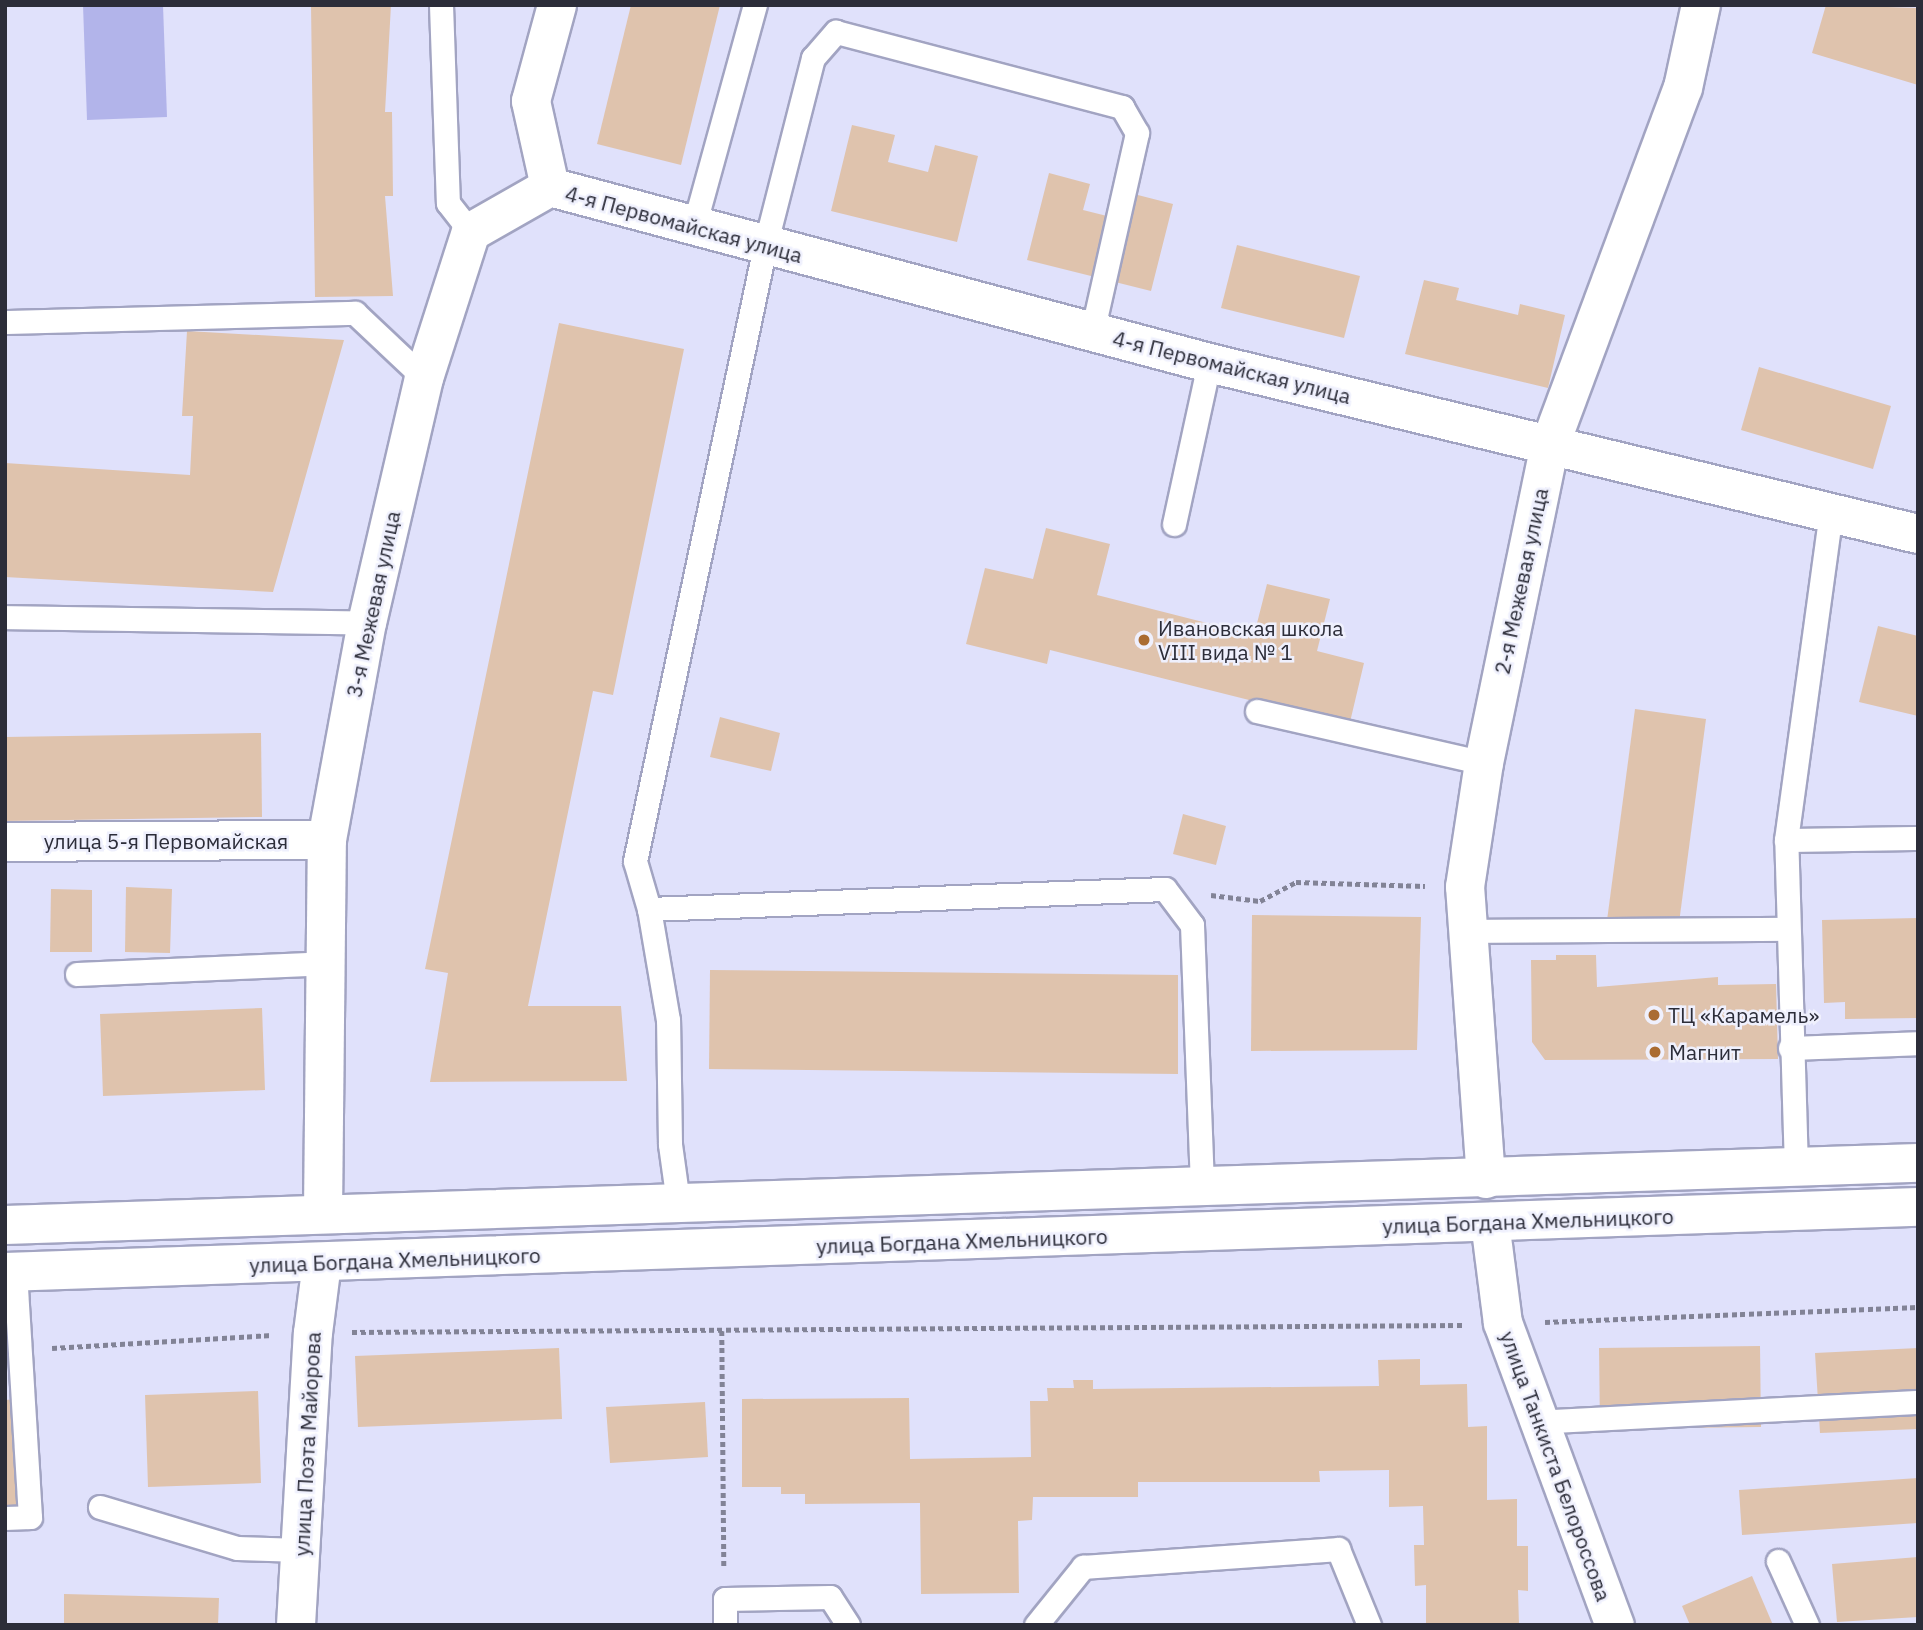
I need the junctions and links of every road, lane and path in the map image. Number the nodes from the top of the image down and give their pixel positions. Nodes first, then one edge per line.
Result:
1 (441, 5) edge
2 (557, 5) edge
3 (755, 5) edge
4 (1701, 5) edge
5 (550, 187) junction
6 (694, 226) junction
7 (471, 232) junction
8 (765, 246) junction
9 (5, 322) edge
10 (1092, 332) junction
11 (1209, 363) junction
12 (424, 378) junction
13 (1550, 445) junction
14 (1831, 513) junction
15 (1174, 524) dead end
16 (1918, 534) edge
17 (5, 617) edge
18 (367, 623) junction
19 (1257, 711) dead end
20 (1484, 763) junction
21 (1918, 838) edge
22 (327, 840) junction
23 (1786, 840) junction
24 (5, 842) edge
25 (1465, 887) junction
26 (1165, 889) junction
27 (649, 909) junction
28 (1785, 929) junction
29 (1468, 931) junction
30 (325, 963) junction
31 (77, 975) dead end
32 (1918, 1043) edge
33 (1790, 1048) junction
34 (1918, 1163) edge
35 (1796, 1168) junction
36 (1486, 1179) junction
37 (1202, 1186) junction
38 (678, 1202) junction
39 (1918, 1207) edge
40 (323, 1212) junction
41 (1490, 1223) junction
42 (5, 1225) edge
43 (322, 1263) junction
44 (10, 1272) edge
45 (1918, 1307) edge
46 (1503, 1323) junction
47 (722, 1331) junction
48 (313, 1332) junction
49 (22, 1350) junction
50 (1918, 1402) edge
51 (1536, 1422) junction
52 (100, 1507) dead end
53 (5, 1518) edge
54 (300, 1549) junction
55 (1778, 1561) dead end
56 (725, 1599) junction
57 (296, 1625) edge
58 (724, 1625) edge
59 (848, 1625) edge
60 (1037, 1625) edge
61 (1369, 1625) edge
62 (1615, 1625) edge
63 (1807, 1625) edge

1 - 7 lane
2 - 5 street
3 - 6 lane
4 - 13 street, 2-я Межевая улица
5 - 6 street, 4-я Первомайская улица
5 - 7 street
6 - 8 street, 4-я Первомайская улица
7 - 12 street, 3-я Межевая улица
8 - 10 street, 4-я Первомайская улица
8 - 10 lane
8 - 27 lane
9 - 12 lane
10 - 11 street, 4-я Первомайская улица
11 - 13 street, 4-я Первомайская улица
11 - 15 lane
12 - 18 street, 3-я Межевая улица
13 - 14 street, 4-я Первомайская улица
13 - 20 street, 2-я Межевая улица
14 - 16 street, 4-я Первомайская улица
14 - 23 lane
17 - 18 lane
18 - 22 street, 3-я Межевая улица
19 - 20 lane
20 - 25 street, 2-я Межевая улица
21 - 23 lane
22 - 24 street, улица 5-я Первомайская
22 - 30 street, 3-я Межевая улица
23 - 28 lane
25 - 26 path
25 - 29 street, 2-я Межевая улица
26 - 27 lane
26 - 37 lane
27 - 38 lane
28 - 29 lane
28 - 33 lane
29 - 36 street, 2-я Межевая улица
30 - 31 lane
30 - 40 street, 3-я Межевая улица
32 - 33 lane
33 - 35 lane
34 - 35 street, улица Богдана Хмельницкого
35 - 36 street, улица Богдана Хмельницкого
36 - 37 street, улица Богдана Хмельницкого
36 - 41 street, улица Танкиста Белороссова
37 - 38 street, улица Богдана Хмельницкого
38 - 40 street, улица Богдана Хмельницкого
39 - 41 street, улица Богдана Хмельницкого
40 - 42 street, улица Богдана Хмельницкого
40 - 43 street, 3-я Межевая улица
41 - 43 street, улица Богдана Хмельницкого
41 - 46 street, улица Танкиста Белороссова
43 - 44 street, улица Богдана Хмельницкого
43 - 48 street, улица Поэта Майорова
44 - 49 lane
45 - 46 path
46 - 47 path
46 - 51 street, улица Танкиста Белороссова
47 - 48 path
47 - 56 path
48 - 49 path
48 - 54 street, улица Поэта Майорова
49 - 53 lane
50 - 51 lane
51 - 62 street, улица Танкиста Белороссова
52 - 54 lane
54 - 57 street, улица Поэта Майорова
55 - 63 lane
56 - 58 lane
56 - 59 lane
60 - 61 lane

